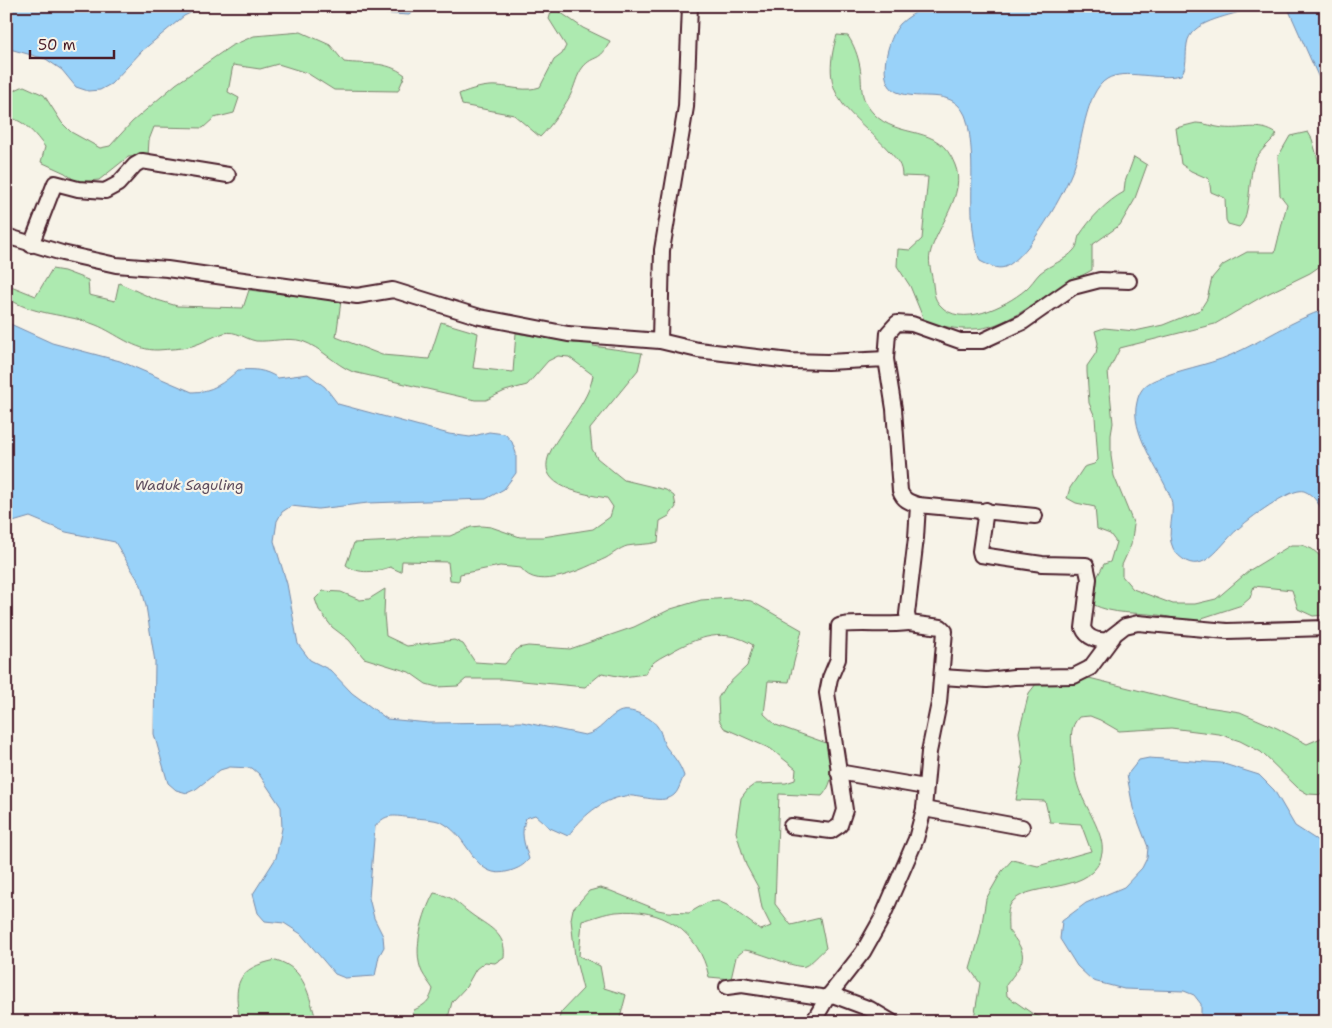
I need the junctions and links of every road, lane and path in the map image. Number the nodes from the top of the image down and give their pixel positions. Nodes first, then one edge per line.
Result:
1 (690, 6) edge
2 (228, 175) dead end
3 (6, 236) edge
4 (31, 245) junction
5 (1129, 281) dead end
6 (660, 341) junction
7 (886, 359) junction
8 (918, 505) junction
9 (986, 510) junction
10 (1035, 516) dead end
11 (909, 623) junction
12 (1326, 628) edge
13 (1113, 637) junction
14 (942, 677) junction
15 (838, 772) junction
16 (925, 787) junction
17 (924, 809) junction
18 (791, 826) dead end
19 (1022, 827) dead end
20 (726, 988) dead end
21 (828, 996) junction
22 (813, 1022) edge
23 (892, 1022) edge

1 - 6 street
2 - 4 street
3 - 4 street
4 - 6 street
5 - 7 street
6 - 7 street
7 - 8 street
8 - 9 street
8 - 11 street
9 - 10 street
9 - 13 street
11 - 14 street
11 - 15 street
12 - 13 street
13 - 14 street
14 - 16 street
15 - 16 street
15 - 18 street
16 - 17 street
17 - 19 street
17 - 21 street
20 - 21 street
21 - 22 street
21 - 23 street

